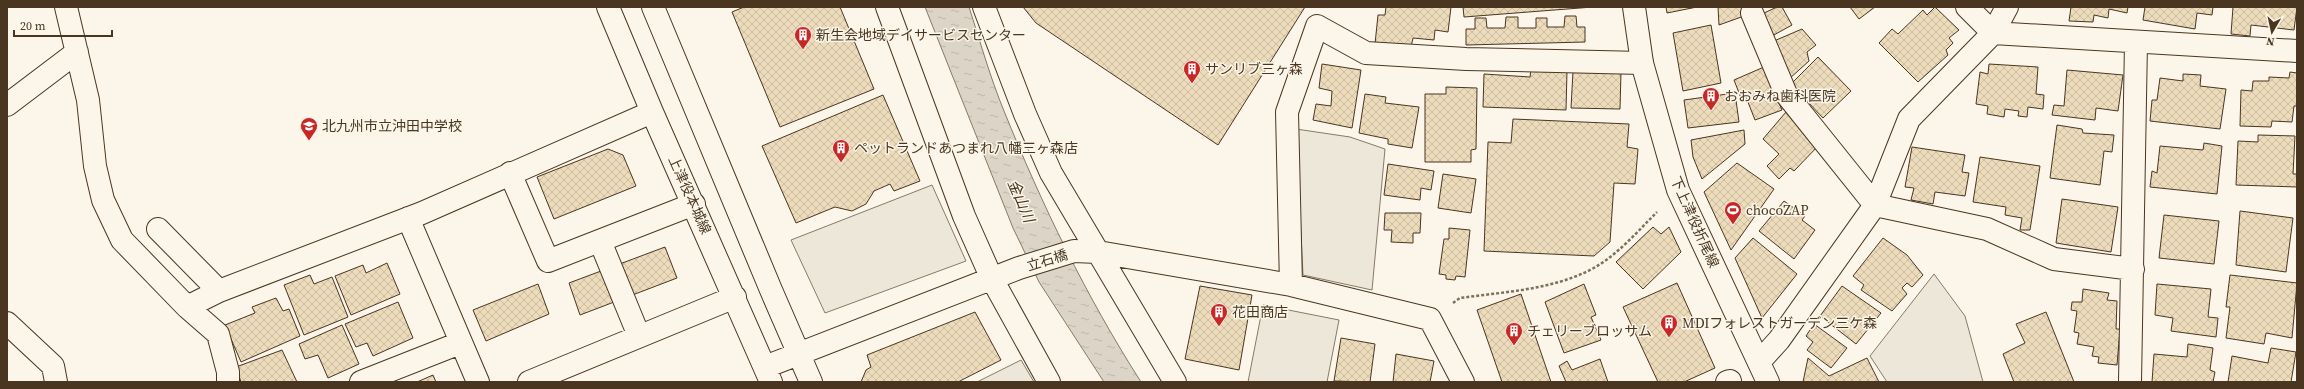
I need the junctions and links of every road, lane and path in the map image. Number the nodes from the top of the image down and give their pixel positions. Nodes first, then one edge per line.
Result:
1 (66, 7) edge
2 (608, 7) edge
3 (653, 7) edge
4 (887, 7) edge
5 (984, 7) edge
6 (1634, 7) edge
7 (1966, 7) edge
8 (2007, 7) edge
9 (1752, 13) dead end
10 (1993, 33) junction
11 (2136, 42) junction
12 (2297, 51) edge
13 (77, 52) junction
14 (1642, 63) junction
15 (7, 105) edge
16 (652, 112) junction
17 (510, 173) junction
18 (1678, 190) junction
19 (694, 204) junction
20 (1875, 205) junction
21 (408, 218) junction
22 (158, 229) dead end
23 (600, 241) junction
24 (1098, 252) junction
25 (2133, 269) junction
26 (992, 279) junction
27 (1291, 285) junction
28 (219, 291) junction
29 (735, 297) junction
30 (186, 307) junction
31 (1430, 319) junction
32 (7, 323) edge
33 (639, 336) junction
34 (460, 343) junction
35 (800, 354) junction
36 (1760, 362) junction
37 (768, 375) edge
38 (56, 382) edge
39 (228, 382) edge
40 (361, 382) edge
41 (478, 382) edge
42 (529, 382) edge
43 (811, 382) edge
44 (1049, 382) edge
45 (1175, 382) edge
46 (1463, 382) edge
47 (1768, 382) edge
48 (2130, 382) edge

1 - 13 street
2 - 16 street, 上津役本城線
3 - 35 street
4 - 26 street
5 - 24 street
6 - 14 street, 下上津役折尾線
7 - 10 street
8 - 10 street
9 - 20 street
10 - 11 street
10 - 20 street
11 - 12 street
11 - 25 street
13 - 15 street
13 - 30 street
14 - 18 street, 下上津役折尾線
14 - 27 street
16 - 17 street
16 - 19 street, 上津役本城線
17 - 21 street
17 - 23 street
18 - 31 path
18 - 36 street, 下上津役折尾線
19 - 23 street
19 - 29 street, 上津役本城線
20 - 25 street
20 - 36 street
21 - 28 street
21 - 34 street
22 - 28 street
23 - 33 street
24 - 26 street, 立石橋
24 - 27 street, 立石橋
24 - 45 street
25 - 48 street
26 - 35 street, 立石橋
26 - 44 street
27 - 31 street, 立石橋
28 - 30 street
29 - 33 street
29 - 37 street, 上津役本城線
30 - 39 street
31 - 46 street
32 - 38 street
33 - 42 street
34 - 40 street
34 - 41 street
35 - 37 street, 立石橋
35 - 43 street
36 - 47 street, 下上津役折尾線

